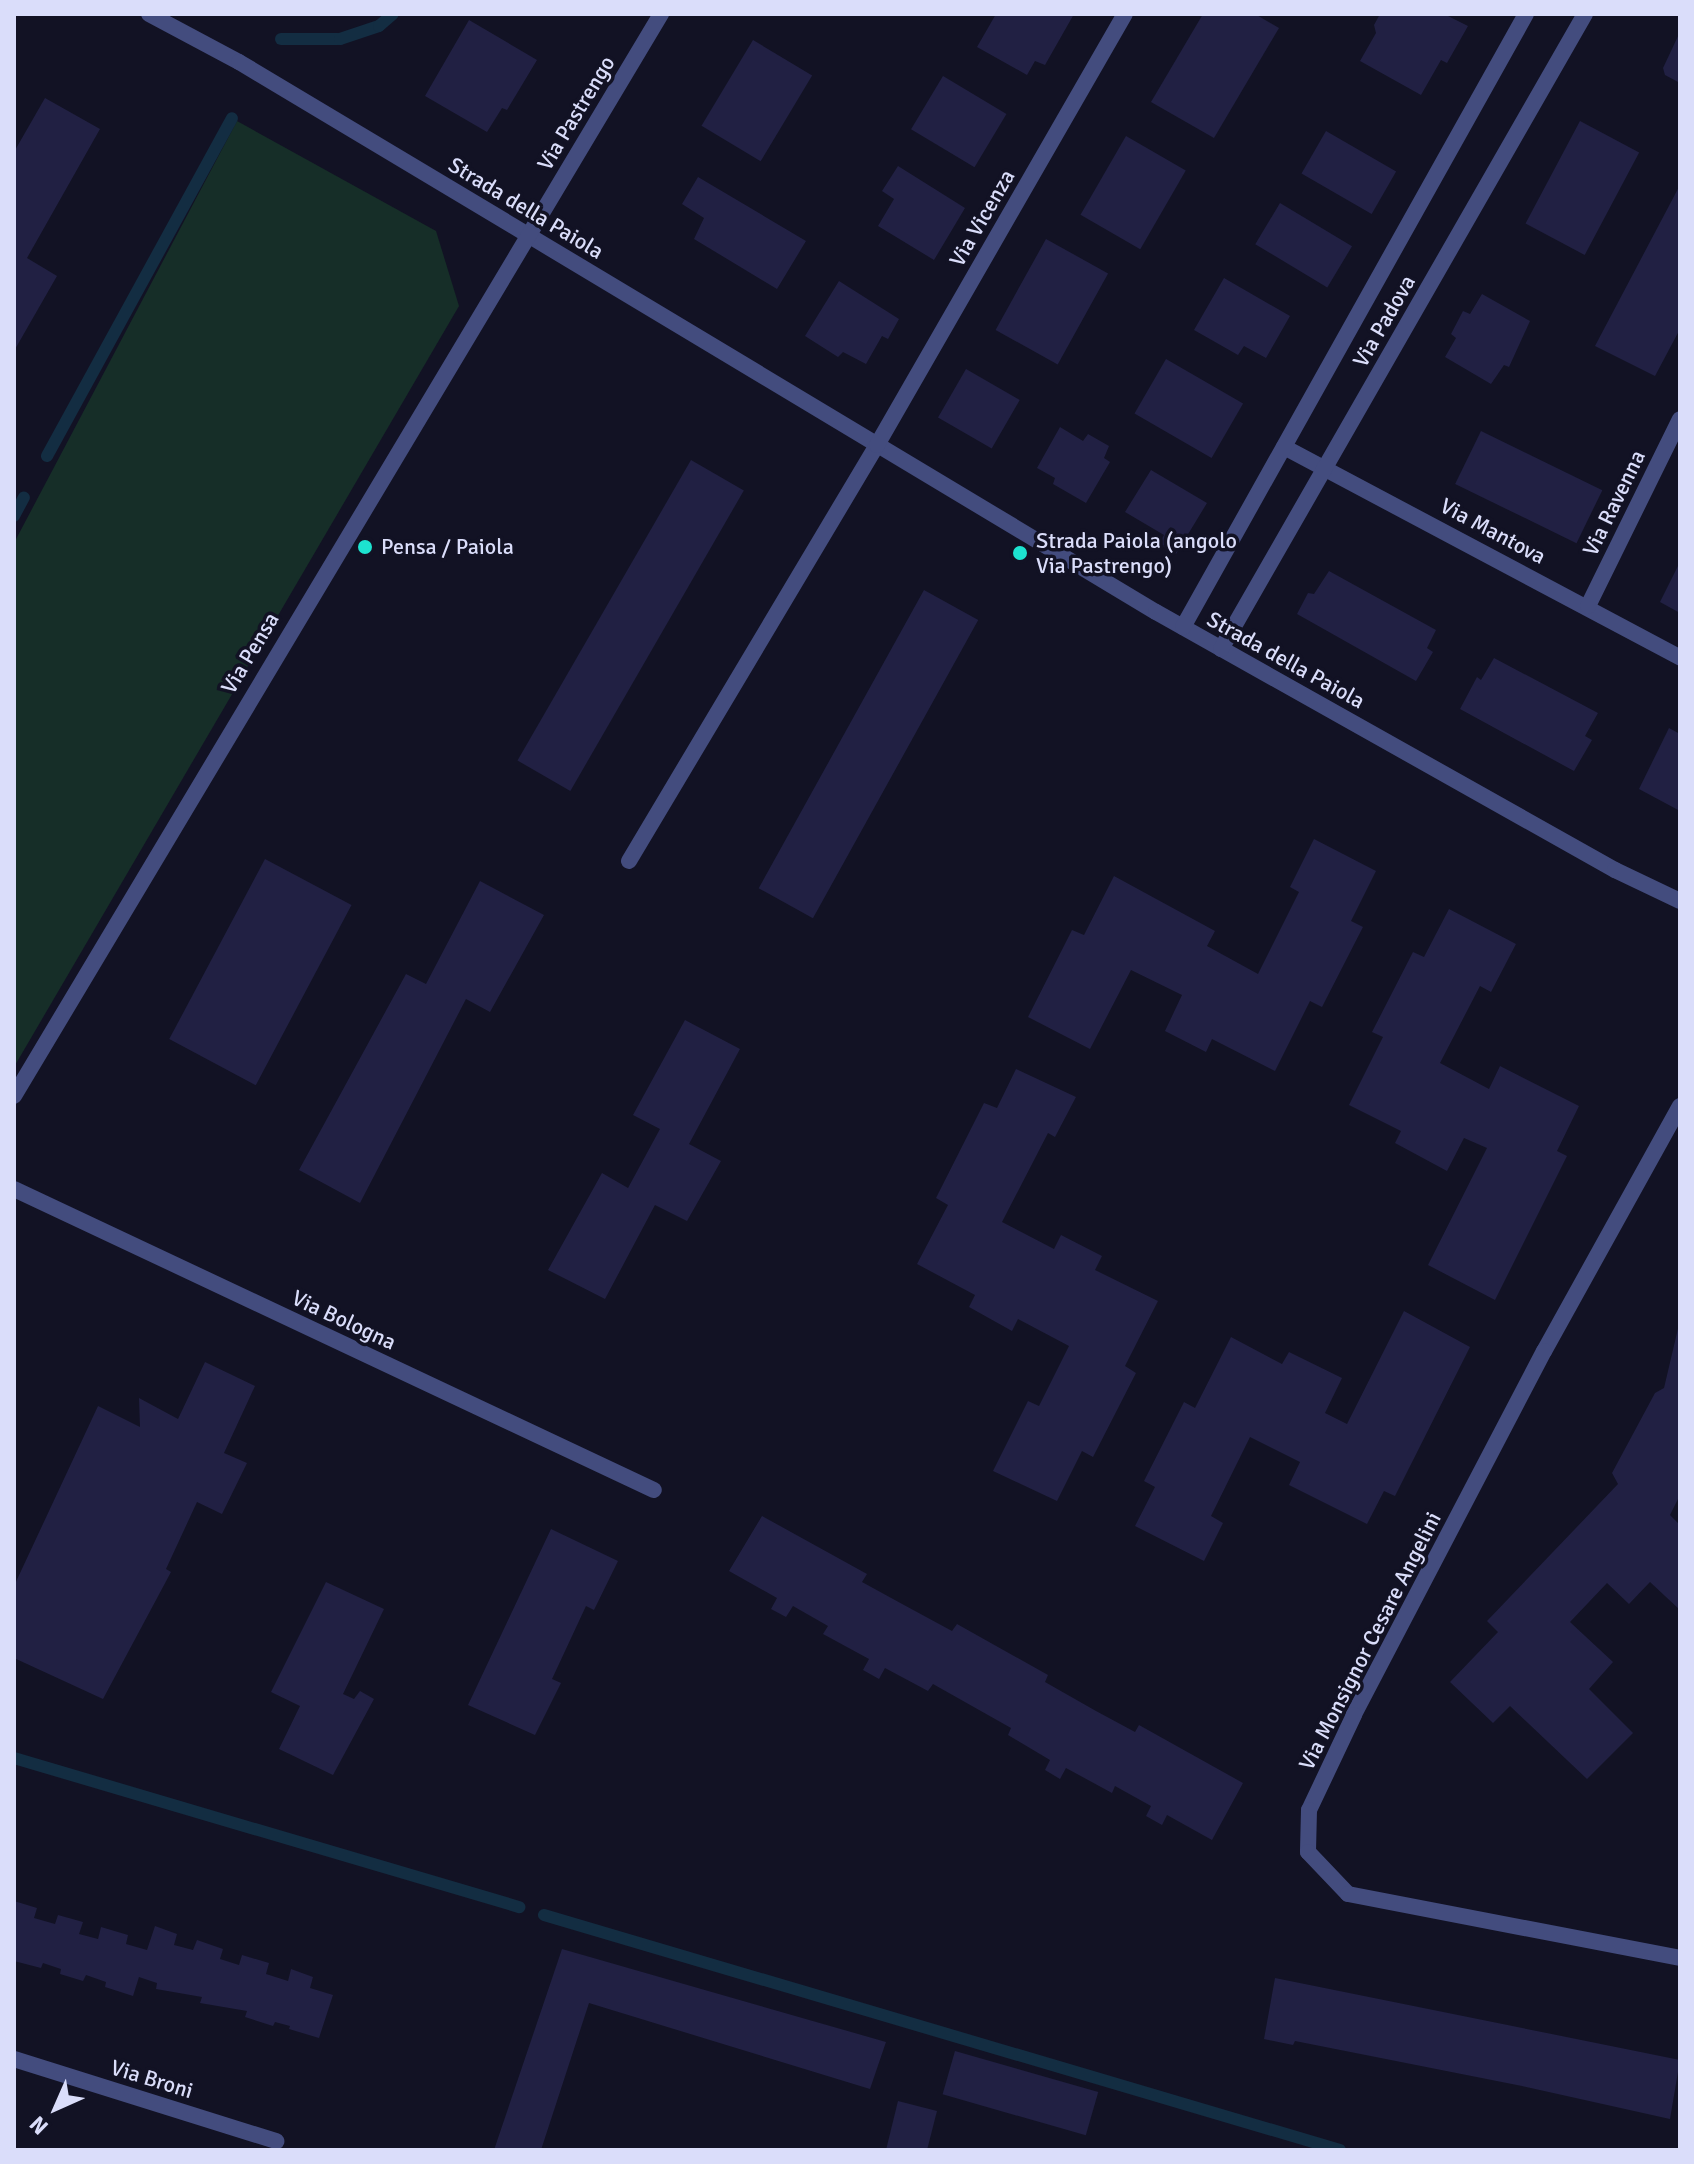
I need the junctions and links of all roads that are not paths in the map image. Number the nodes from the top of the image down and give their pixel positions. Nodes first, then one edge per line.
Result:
1 (149, 14) edge
2 (661, 14) edge
3 (1125, 14) edge
4 (1526, 14) edge
5 (1585, 14) edge
6 (528, 235) junction
7 (1680, 419) edge
8 (877, 445) junction
9 (1284, 447) junction
10 (1325, 469) junction
11 (1588, 606) junction
12 (1183, 627) junction
13 (1221, 649) junction
14 (1680, 658) edge
15 (629, 861) dead end
16 (1680, 901) edge
17 (14, 1096) edge
18 (1680, 1106) edge
19 (14, 1189) edge
20 (654, 1490) dead end
21 (1680, 1958) edge
22 (14, 2059) edge
23 (276, 2141) dead end

1 - 6 street, Strada della Paiola
2 - 6 street, Via Pastrengo
3 - 8 street, Via Vicenza
4 - 9 street, Via Padova
5 - 10 street, Via Padova
6 - 8 street, Strada della Paiola
6 - 17 street, Via Pensa
7 - 11 street, Via Ravenna
8 - 12 street, Strada della Paiola
8 - 15 street
9 - 10 street, Via Mantova
9 - 12 street, Via Padova
10 - 11 street, Via Mantova
10 - 13 street, Via Padova
11 - 14 street, Via Mantova
12 - 13 street, Strada della Paiola
13 - 16 street, Strada della Paiola
18 - 21 street, Via Monsignor Cesare Angelini
19 - 20 street, Via Bologna
22 - 23 street, Via Broni

